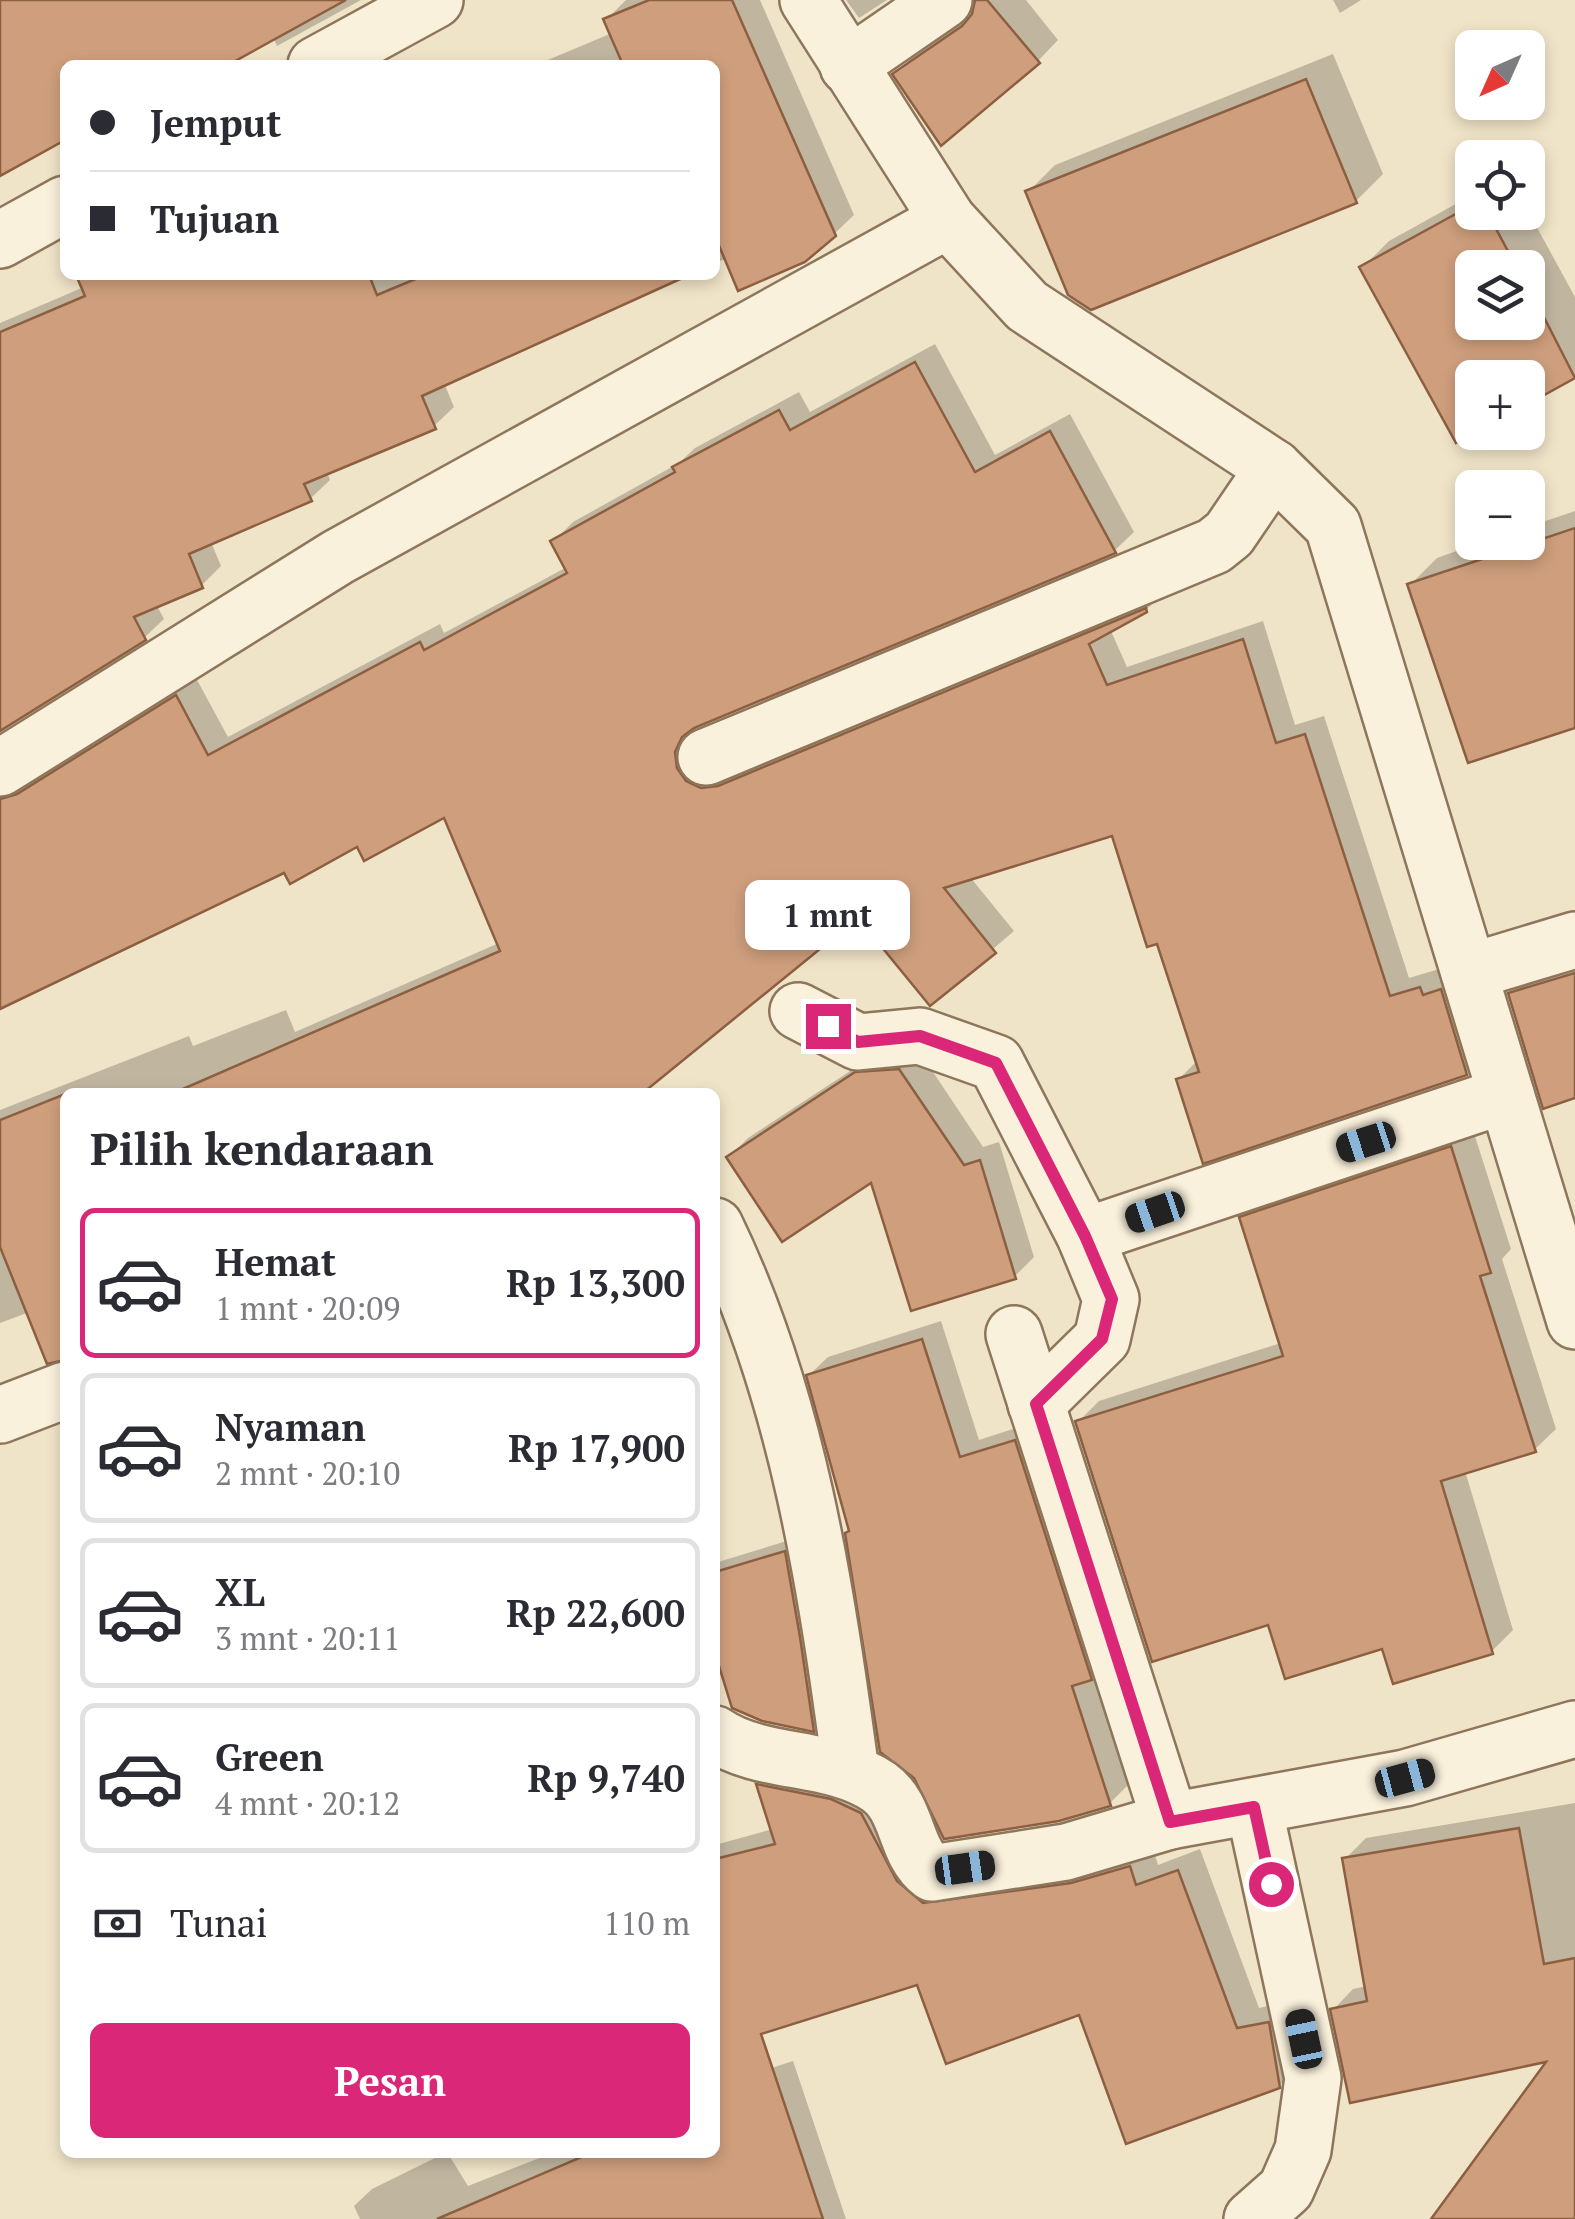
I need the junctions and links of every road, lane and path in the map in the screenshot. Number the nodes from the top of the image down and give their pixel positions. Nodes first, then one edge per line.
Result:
1 (436, 0) edge
2 (808, 0) edge
3 (944, 0) edge
4 (325, 60) edge
5 (848, 66) junction
6 (60, 207) edge
7 (948, 220) junction
8 (0, 240) edge
9 (1274, 468) junction
10 (706, 757) dead end
11 (0, 768) edge
12 (1575, 940) edge
13 (1469, 972) junction
14 (798, 1011) dead end
15 (1506, 1095) junction
16 (1085, 1236) junction
17 (720, 1238) edge
18 (1575, 1321) edge
19 (1014, 1334) dead end
20 (60, 1392) edge
21 (1036, 1404) junction
22 (0, 1415) edge
23 (1575, 1728) edge
24 (720, 1736) edge
25 (851, 1772) junction
26 (1254, 1807) junction
27 (1170, 1822) junction
28 (1252, 2219) edge

1 - 4 street
2 - 5 street
3 - 5 street
5 - 7 street
6 - 8 street
7 - 9 street
7 - 11 street
9 - 10 street
9 - 13 street
12 - 13 street
13 - 15 street
14 - 16 street
15 - 16 street
15 - 18 street
16 - 21 street
17 - 25 street
19 - 21 street
20 - 22 street
21 - 27 street
23 - 26 street
24 - 25 street
25 - 27 street
26 - 27 street
26 - 28 street

